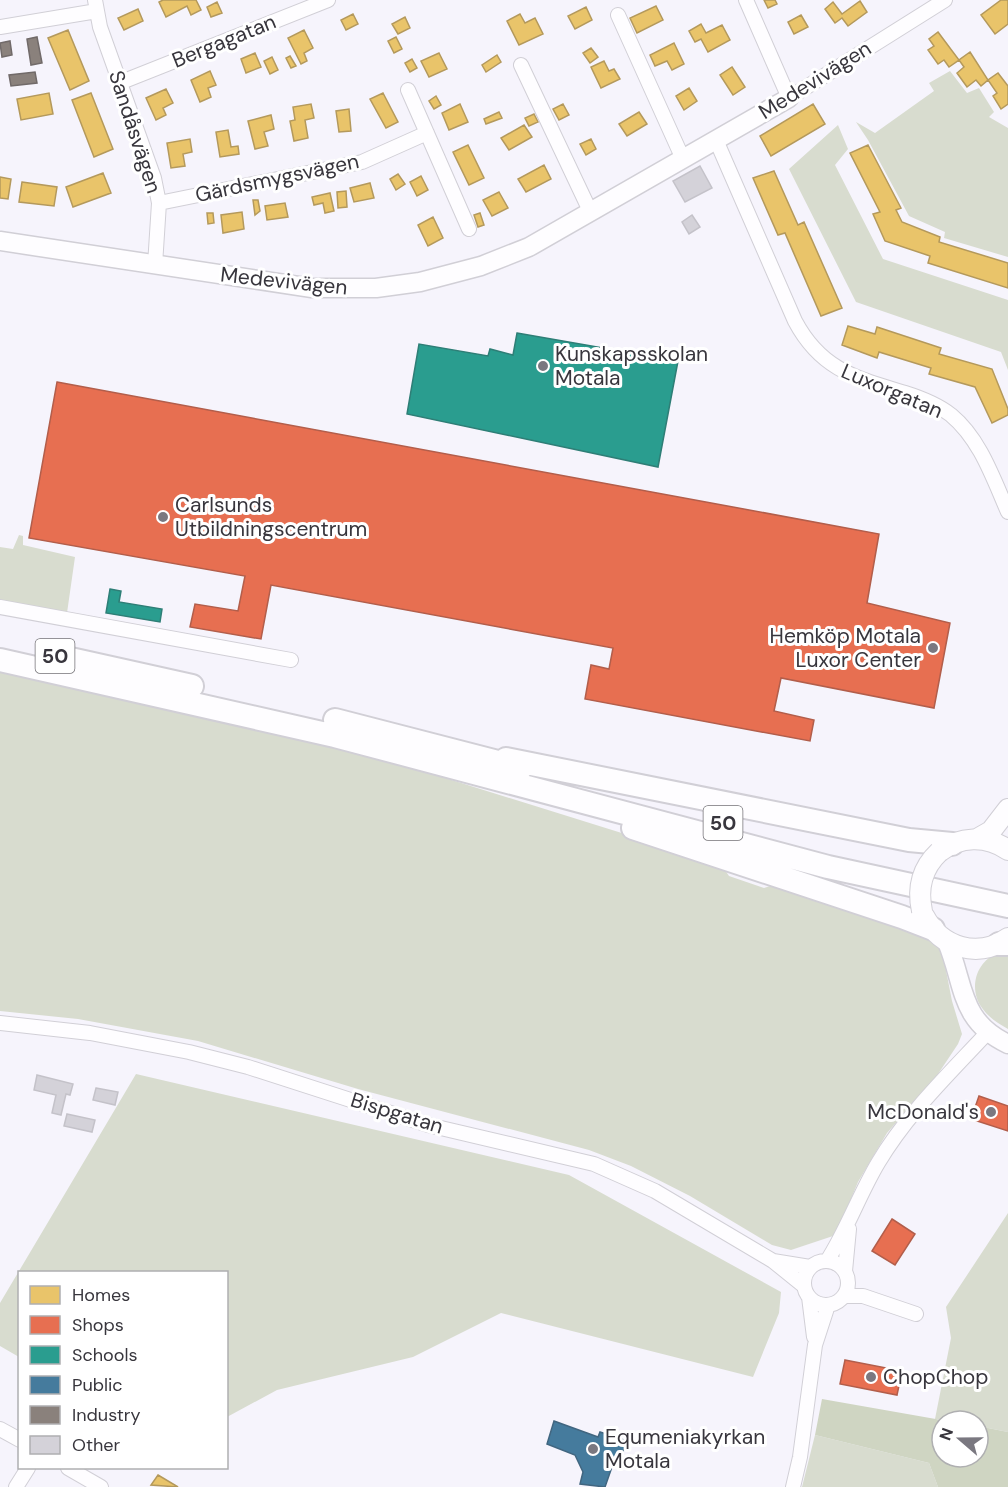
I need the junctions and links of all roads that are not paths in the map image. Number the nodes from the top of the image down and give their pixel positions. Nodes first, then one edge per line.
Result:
1 (328, 0) edge
2 (746, 0) edge
3 (945, 0) edge
4 (96, 6) edge
5 (618, 15) dead end
6 (0, 27) edge
7 (521, 65) dead end
8 (119, 83) junction
9 (408, 90) dead end
10 (789, 98) junction
11 (427, 134) junction
12 (716, 140) junction
13 (683, 159) junction
14 (159, 203) junction
15 (591, 213) junction
16 (469, 229) dead end
17 (0, 241) edge
18 (155, 265) junction
19 (1008, 513) edge
20 (0, 607) edge
21 (0, 645) edge
22 (0, 660) edge
23 (291, 660) dead end
24 (440, 746) junction
25 (551, 792) junction
26 (1008, 809) edge
27 (977, 839) junction
28 (946, 848) junction
29 (1008, 850) edge
30 (1008, 890) edge
31 (1008, 906) edge
32 (934, 927) junction
33 (999, 944) edge
34 (961, 984) junction
35 (0, 1023) edge
36 (987, 1033) junction
37 (1008, 1044) edge
38 (851, 1218) junction
39 (773, 1261) junction
40 (826, 1261) junction
41 (810, 1268) junction
42 (847, 1277) junction
43 (806, 1292) junction
44 (844, 1296) junction
45 (863, 1296) junction
46 (828, 1305) junction
47 (916, 1314) dead end
48 (815, 1345) junction
49 (0, 1429) edge
50 (18, 1439) edge
51 (27, 1469) edge
52 (71, 1469) edge
53 (16, 1487) edge
54 (101, 1487) edge
55 (793, 1487) edge

1 - 8 street, Bergagatan
2 - 10 street
3 - 10 street, Medevivägen
4 - 6 street
4 - 8 street, Sandåsvägen
5 - 13 street
7 - 15 street
8 - 14 street, Sandåsvägen
9 - 11 street
10 - 12 street, Medevivägen
11 - 14 street, Gärdsmygsvägen
11 - 16 street
12 - 13 street, Medevivägen
12 - 19 street, Luxorgatan
13 - 15 street, Medevivägen
14 - 18 street, Sandåsvägen
15 - 18 street, Medevivägen
17 - 18 street, Medevivägen
20 - 23 street
21 - 24 highway, 50
22 - 25 highway, 50
24 - 28 highway
24 - 30 highway, 50
25 - 31 highway, 50
25 - 32 highway
26 - 27 main road
27 - 28 main road
27 - 29 main road
28 - 32 main road, bridge
32 - 33 main road
32 - 34 street
33 - 34 street
34 - 36 street
35 - 39 street, Bispgatan
36 - 37 street
36 - 38 street
38 - 40 street
38 - 42 street
39 - 41 street, Bispgatan
39 - 43 street, Bispgatan
40 - 41 street
40 - 42 street
41 - 43 street
42 - 44 street
42 - 45 street
43 - 46 street
43 - 48 street
44 - 45 street
44 - 46 street
45 - 47 street
46 - 48 street
48 - 55 street
49 - 50 street
51 - 53 street
52 - 54 street

